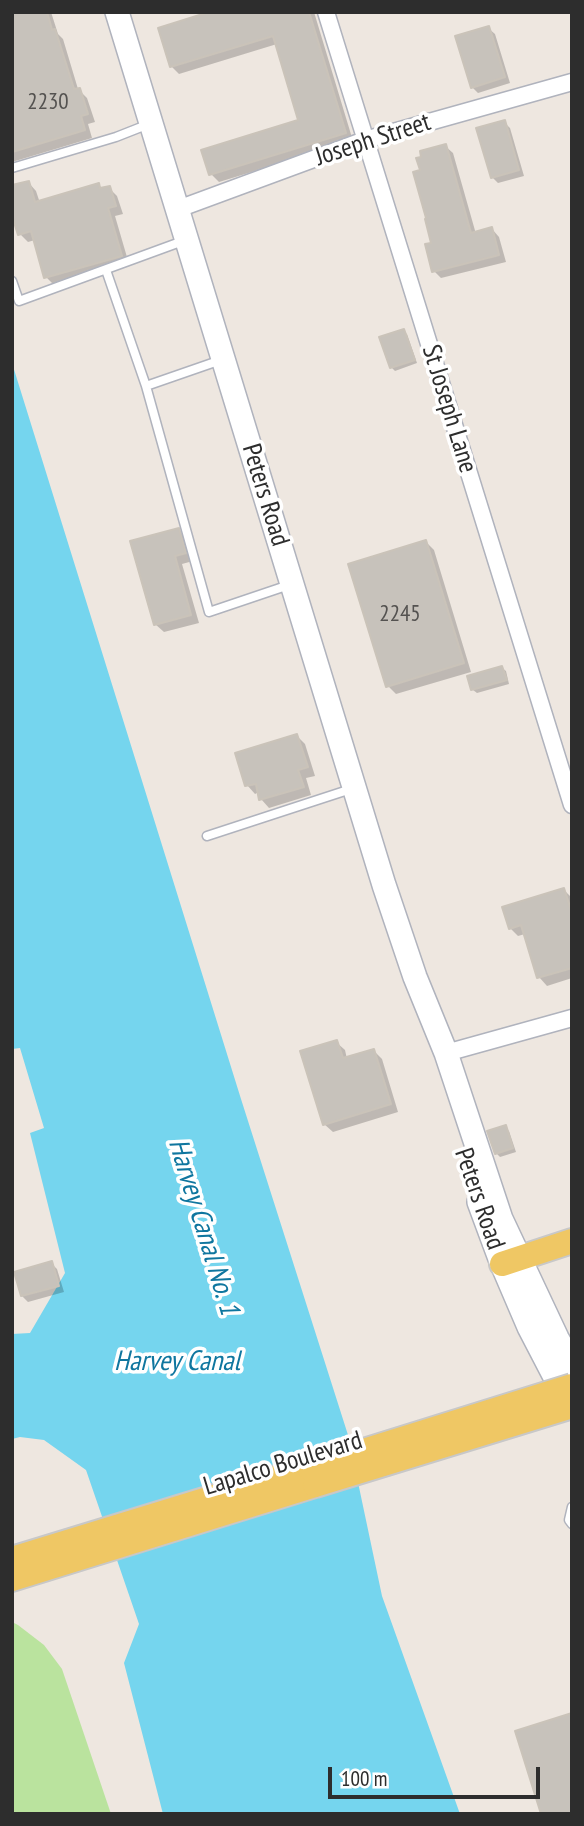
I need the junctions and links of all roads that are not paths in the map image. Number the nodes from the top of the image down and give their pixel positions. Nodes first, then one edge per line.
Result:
1 (117, 12) edge
2 (326, 12) edge
3 (572, 82) edge
4 (151, 123) junction
5 (365, 140) junction
6 (12, 168) edge
7 (178, 209) junction
8 (187, 240) junction
9 (106, 270) junction
10 (12, 281) edge
11 (223, 359) junction
12 (146, 386) junction
13 (292, 584) junction
14 (354, 788) junction
15 (572, 805) edge
16 (207, 836) dead end
17 (415, 977) junction
18 (572, 1018) edge
19 (446, 1054) junction
20 (572, 1241) edge
21 (511, 1261) junction
22 (572, 1365) edge
23 (572, 1386) edge
24 (572, 1408) edge
25 (572, 1507) edge
26 (572, 1524) edge
27 (12, 1559) edge
28 (12, 1579) edge

1 - 4 main road, Peters Road
2 - 5 street, St Joseph Lane
3 - 5 street, Joseph Street
4 - 6 lane
4 - 7 main road, Peters Road
5 - 7 street, Joseph Street
5 - 15 street, St Joseph Lane
7 - 8 main road, Peters Road
8 - 9 lane
8 - 11 main road, Peters Road
9 - 10 lane
9 - 12 lane
11 - 12 lane
11 - 13 main road, Peters Road
12 - 13 lane
13 - 14 main road, Peters Road
14 - 16 lane
14 - 17 main road, Peters Road
17 - 19 main road, Peters Road
17 - 21 main road, Peters Road
18 - 19 street
19 - 21 main road, Peters Road
20 - 21 main road
21 - 22 main road, Peters Road
21 - 24 main road, Peters Road
23 - 27 main road, Lapalco Boulevard, bridge
24 - 28 main road, Lapalco Boulevard, bridge
25 - 26 lane

